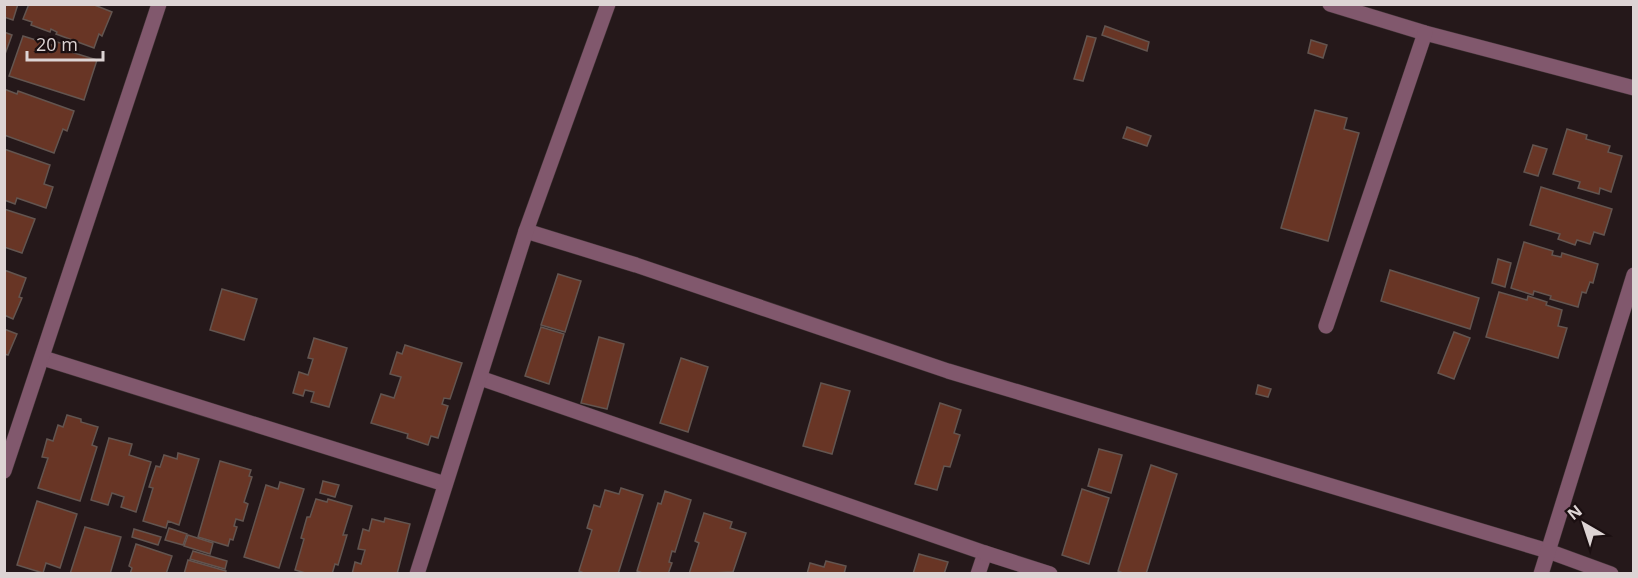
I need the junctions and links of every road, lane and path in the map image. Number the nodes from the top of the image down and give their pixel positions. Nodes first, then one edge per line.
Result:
1 (159, 4) edge
2 (609, 4) edge
3 (1330, 4) edge
4 (1425, 33) junction
5 (1634, 88) edge
6 (526, 231) junction
7 (1632, 284) edge
8 (1326, 326) dead end
9 (43, 358) junction
10 (480, 378) junction
11 (4, 471) edge
12 (445, 484) junction
13 (1548, 551) junction
14 (985, 554) junction
15 (417, 573) edge
16 (978, 573) edge
17 (1050, 573) edge
18 (1541, 573) edge
19 (1611, 573) edge

1 - 9 street
2 - 6 street
3 - 4 street
4 - 5 street
4 - 8 street
6 - 10 street
6 - 13 street
7 - 13 street
9 - 11 street
9 - 12 street
10 - 12 street
10 - 14 street
12 - 15 street
13 - 18 street
13 - 19 street
14 - 16 street
14 - 17 street

